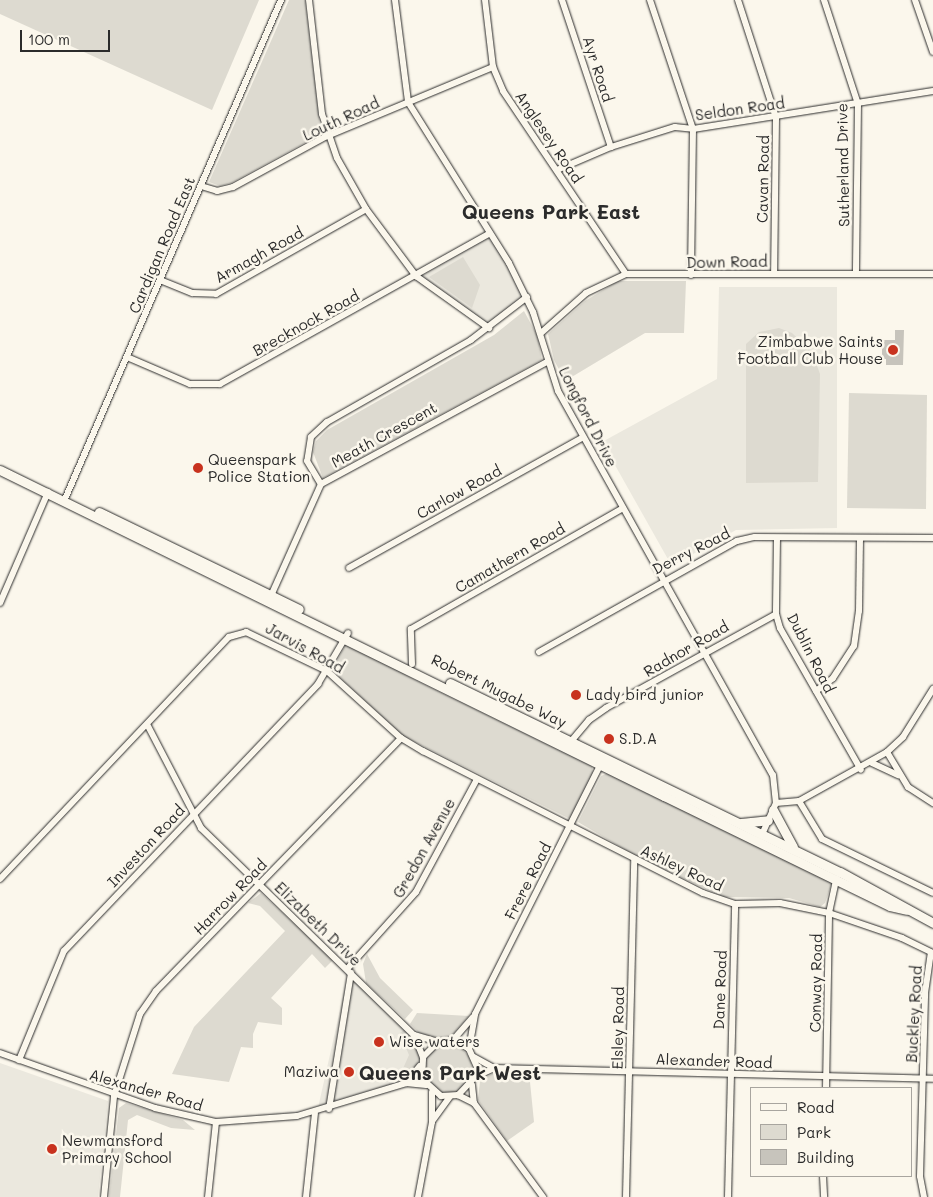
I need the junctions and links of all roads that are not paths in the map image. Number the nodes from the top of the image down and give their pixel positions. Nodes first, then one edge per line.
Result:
1 (281, 0) edge
2 (309, 0) edge
3 (395, 0) edge
4 (485, 0) edge
5 (562, 0) edge
6 (650, 0) edge
7 (738, 0) edge
8 (824, 0) edge
9 (915, 0) edge
10 (933, 52) edge
11 (493, 67) junction
12 (933, 91) edge
13 (408, 102) junction
14 (858, 104) junction
15 (776, 118) junction
16 (693, 129) junction
17 (327, 136) junction
18 (611, 146) junction
19 (556, 170) junction
20 (201, 186) junction
21 (366, 209) junction
22 (490, 233) junction
23 (774, 273) junction
24 (626, 274) junction
25 (856, 274) junction
26 (933, 274) edge
27 (691, 275) junction
28 (416, 276) junction
29 (160, 280) junction
30 (527, 298) junction
31 (489, 328) junction
32 (540, 333) junction
33 (127, 357) junction
34 (547, 362) junction
35 (583, 437) junction
36 (0, 470) edge
37 (321, 484) junction
38 (48, 492) junction
39 (65, 499) junction
40 (623, 508) junction
41 (777, 538) junction
42 (933, 538) edge
43 (860, 539) junction
44 (348, 568) dead end
45 (663, 579) junction
46 (270, 598) junction
47 (0, 603) edge
48 (776, 614) junction
49 (347, 635) junction
50 (704, 651) junction
51 (539, 652) dead end
52 (412, 664) junction
53 (327, 671) junction
54 (933, 689) edge
55 (816, 691) junction
56 (148, 726) junction
57 (401, 738) junction
58 (568, 745) junction
59 (887, 752) junction
60 (603, 762) junction
61 (872, 763) junction
62 (861, 770) junction
63 (900, 776) junction
64 (477, 779) junction
65 (799, 801) junction
66 (933, 803) edge
67 (774, 807) junction
68 (192, 816) junction
69 (768, 820) junction
70 (571, 824) junction
71 (737, 827) junction
72 (762, 835) junction
73 (776, 850) junction
74 (795, 850) junction
75 (634, 860) junction
76 (0, 879) edge
77 (836, 879) junction
78 (259, 885) junction
79 (933, 893) edge
80 (735, 904) junction
81 (907, 910) junction
82 (829, 913) junction
83 (933, 923) edge
84 (932, 953) edge
85 (349, 971) junction
86 (475, 1014) junction
87 (414, 1035) junction
88 (453, 1040) junction
89 (438, 1042) junction
90 (469, 1049) junction
91 (0, 1054) edge
92 (423, 1057) junction
93 (474, 1057) junction
94 (19, 1060) junction
95 (420, 1066) junction
96 (494, 1068) junction
97 (630, 1071) junction
98 (730, 1074) junction
99 (475, 1077) junction
100 (827, 1078) junction
101 (923, 1079) junction
102 (933, 1079) edge
103 (406, 1083) junction
104 (426, 1085) junction
105 (472, 1085) junction
106 (826, 1087) edge
107 (432, 1092) junction
108 (458, 1095) junction
109 (114, 1096) junction
110 (450, 1097) junction
111 (474, 1103) junction
112 (329, 1109) junction
113 (315, 1113) junction
114 (216, 1122) junction
115 (432, 1122) junction
116 (823, 1177) edge
117 (104, 1197) edge
118 (208, 1197) edge
119 (306, 1197) edge
120 (418, 1197) edge
121 (543, 1197) edge
122 (626, 1197) edge
123 (728, 1197) edge
124 (824, 1197) edge
125 (924, 1197) edge

1 - 20 street, Cardigan Road East
2 - 17 street
3 - 13 street, Longford Drive
4 - 11 street, Anglesey Road
5 - 18 street, Ayr Road
6 - 16 street
7 - 15 street, Cavan Road
8 - 14 street, Sutherland Drive
9 - 10 street
11 - 13 street, Louth Road
11 - 19 street, Anglesey Road
12 - 14 street, Seldon Road
13 - 17 street, Louth Road
13 - 22 street, Longford Drive
14 - 15 street, Seldon Road
14 - 25 street, Sutherland Drive
15 - 16 street, Seldon Road
15 - 23 street, Cavan Road
16 - 18 street, Seldon Road
16 - 27 street
17 - 20 street, Louth Road
17 - 21 street
18 - 19 street, Seldon Road
19 - 24 street, Anglesey Road
20 - 29 street, Cardigan Road East
21 - 28 street
21 - 29 street, Armagh Road
22 - 28 street, Brecknock Road
22 - 30 street, Longford Drive
23 - 25 street, Down Road
23 - 27 street, Down Road
24 - 27 street, Down Road
24 - 32 street, Down Road
25 - 26 street, Down Road
28 - 31 street
28 - 33 street, Brecknock Road
29 - 33 street, Cardigan Road East
30 - 31 street, Meath Crescent
30 - 32 street, Longford Drive
31 - 37 street, Meath Crescent
32 - 34 street, Longford Drive
33 - 39 street, Cardigan Road East
34 - 35 street, Longford Drive
34 - 37 street, Meath Crescent
35 - 40 street, Longford Drive
35 - 44 street, Carlow Road
36 - 38 main road, Robert Mugabe Way
37 - 46 street
38 - 39 main road, Robert Mugabe Way
38 - 47 street
39 - 46 main road, Robert Mugabe Way
40 - 45 street, Longford Drive
40 - 52 street, Camathern Road
41 - 43 street, Derry Road
41 - 45 street, Derry Road
41 - 48 street, Dublin Road
42 - 43 street, Derry Road
43 - 55 street
45 - 50 street, Longford Drive
45 - 51 street, Derry Road
46 - 49 main road, Robert Mugabe Way
48 - 50 street, Radnor Road
48 - 55 street, Dublin Road
49 - 52 main road, Robert Mugabe Way
49 - 53 street, Investon Road
49 - 58 main road, Robert Mugabe Way
50 - 58 street, Radnor Road
50 - 67 street, Longford Drive
52 - 58 main road, Robert Mugabe Way
53 - 56 street, Jarvis Road
53 - 57 street, Jarvis Road
53 - 68 street, Investon Road
54 - 59 street
55 - 62 street, Dublin Road
56 - 68 street, Elizabeth Drive
56 - 76 street, Jarvis Road
57 - 64 street, Jarvis Road
57 - 78 street, Harrow Road
58 - 60 main road, Robert Mugabe Way
59 - 61 street
59 - 63 street
60 - 70 street, Frere Road
60 - 71 main road, Robert Mugabe Way
61 - 62 street
61 - 63 street
62 - 65 street
63 - 66 street
64 - 70 street, Jarvis Road
64 - 85 street, Gredon Avenue
65 - 67 street
65 - 79 street
67 - 69 street
67 - 74 main road
68 - 78 street, Elizabeth Drive
68 - 94 street, Investon Road
69 - 71 main road
69 - 72 street
70 - 75 street, Ashley Road
70 - 86 street, Frere Road
71 - 72 main road, Robert Mugabe Way
71 - 73 main road, Robert Mugabe Way
72 - 73 street
72 - 74 main road, Robert Mugabe Way
73 - 77 main road, Robert Mugabe Way
74 - 81 main road, Robert Mugabe Way
75 - 80 street, Ashley Road
75 - 97 street, Elsley Road
77 - 81 main road, Robert Mugabe Way
77 - 82 street, Conway Road
78 - 85 street, Elizabeth Drive
78 - 109 street, Harrow Road
80 - 82 street, Ashley Road
80 - 98 street, Dane Road
81 - 83 main road, Robert Mugabe Way
82 - 84 street, Ashley Road
82 - 100 street, Conway Road
84 - 101 street, Buckley Road
85 - 87 street, Elizabeth Drive
85 - 112 street
86 - 88 street, Frere Road
86 - 90 street, Frere Road
87 - 89 street, Elizabeth Drive
87 - 92 street, Elizabeth Drive
88 - 89 street
88 - 90 street
89 - 92 street
90 - 93 street
91 - 94 street, Alexander Road
92 - 95 street
93 - 96 street, Alexander Road
93 - 99 street
94 - 109 street, Alexander Road
95 - 103 street
95 - 104 street
96 - 97 street, Alexander Road
96 - 99 street, Alexander Road
97 - 98 street, Alexander Road
97 - 122 street, Elsley Road
98 - 100 street, Alexander Road
98 - 123 street, Dane Road
99 - 105 street
100 - 101 street, Alexander Road
100 - 106 street, Conway Road
101 - 102 street, Alexander Road
101 - 125 street, Buckley Road
103 - 104 street, Alexander Road
103 - 112 street, Alexander Road
104 - 107 street
105 - 108 street
105 - 111 street
107 - 110 street
107 - 115 street
108 - 110 street
108 - 111 street
109 - 114 street, Alexander Road
109 - 117 street, Harrow Road
110 - 115 street
111 - 121 street
112 - 113 street, Alexander Road
113 - 114 street, Alexander Road
113 - 119 street
114 - 118 street
115 - 120 street
116 - 124 street

